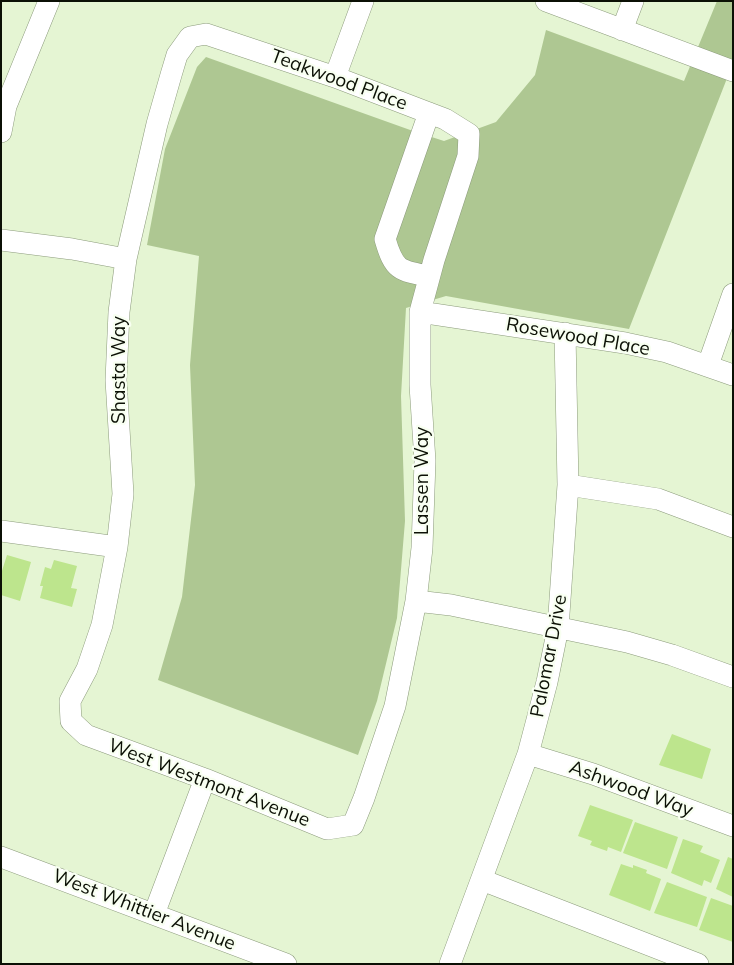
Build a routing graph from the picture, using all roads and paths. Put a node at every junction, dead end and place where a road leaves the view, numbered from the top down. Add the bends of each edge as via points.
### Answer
1 (49, 1) edge
2 (363, 1) edge
3 (546, 1) edge
4 (633, 1) edge
5 (622, 30) junction
6 (206, 34) joint
7 (733, 71) edge
8 (335, 77) junction
9 (4, 105) edge
10 (429, 113) junction
11 (1, 132) edge
12 (469, 134) joint
13 (1, 240) edge
14 (126, 259) junction
15 (429, 276) junction
16 (733, 294) edge
17 (420, 312) junction
18 (565, 333) junction
19 (708, 365) junction
20 (733, 375) edge
21 (568, 485) junction
22 (733, 527) edge
23 (1, 531) edge
24 (118, 547) junction
25 (416, 601) junction
26 (558, 628) junction
27 (733, 677) edge
28 (71, 721) joint
29 (528, 754) junction
30 (205, 779) junction
31 (353, 825) joint
32 (733, 826) edge
33 (1, 857) edge
34 (482, 880) junction
35 (154, 914) junction
36 (286, 964) edge
37 (450, 964) edge
38 (698, 964) edge

1 - 9 street
2 - 8 street
3 - 5 street
4 - 5 street
5 - 7 street
6 - 8 street, Teakwood Place
6 - 14 street, Shasta Way via 190,37 177,55 157,124
8 - 10 street, Teakwood Place
9 - 11 street
10 - 12 street, Teakwood Place
10 - 15 street via 385,239 396,265 406,272
12 - 15 street, Lassen Way via 468,156
13 - 14 street
14 - 24 street, Shasta Way via 119,312 116,380 123,494
15 - 17 street, Lassen Way
16 - 19 street
17 - 18 street, Rosewood Place
17 - 25 street, Lassen Way via 425,461 422,548
18 - 19 street, Rosewood Place via 667,352
18 - 21 street, Palomar Drive
19 - 20 street, Rosewood Place
21 - 22 street via 658,499
21 - 26 street, Palomar Drive
23 - 24 street
24 - 28 street, Shasta Way via 102,626 70,701
25 - 26 street via 451,604
25 - 31 street, Lassen Way via 394,706
26 - 27 street via 627,642
26 - 29 street, Palomar Drive via 548,682
28 - 30 street, West Westmont Avenue via 86,735
29 - 32 street, Ashwood Way via 593,774
29 - 34 street, Palomar Drive
30 - 31 street, West Westmont Avenue via 327,829
30 - 35 street
33 - 35 street, West Whittier Avenue
34 - 37 street, Palomar Drive
34 - 38 street
35 - 36 street, West Whittier Avenue

